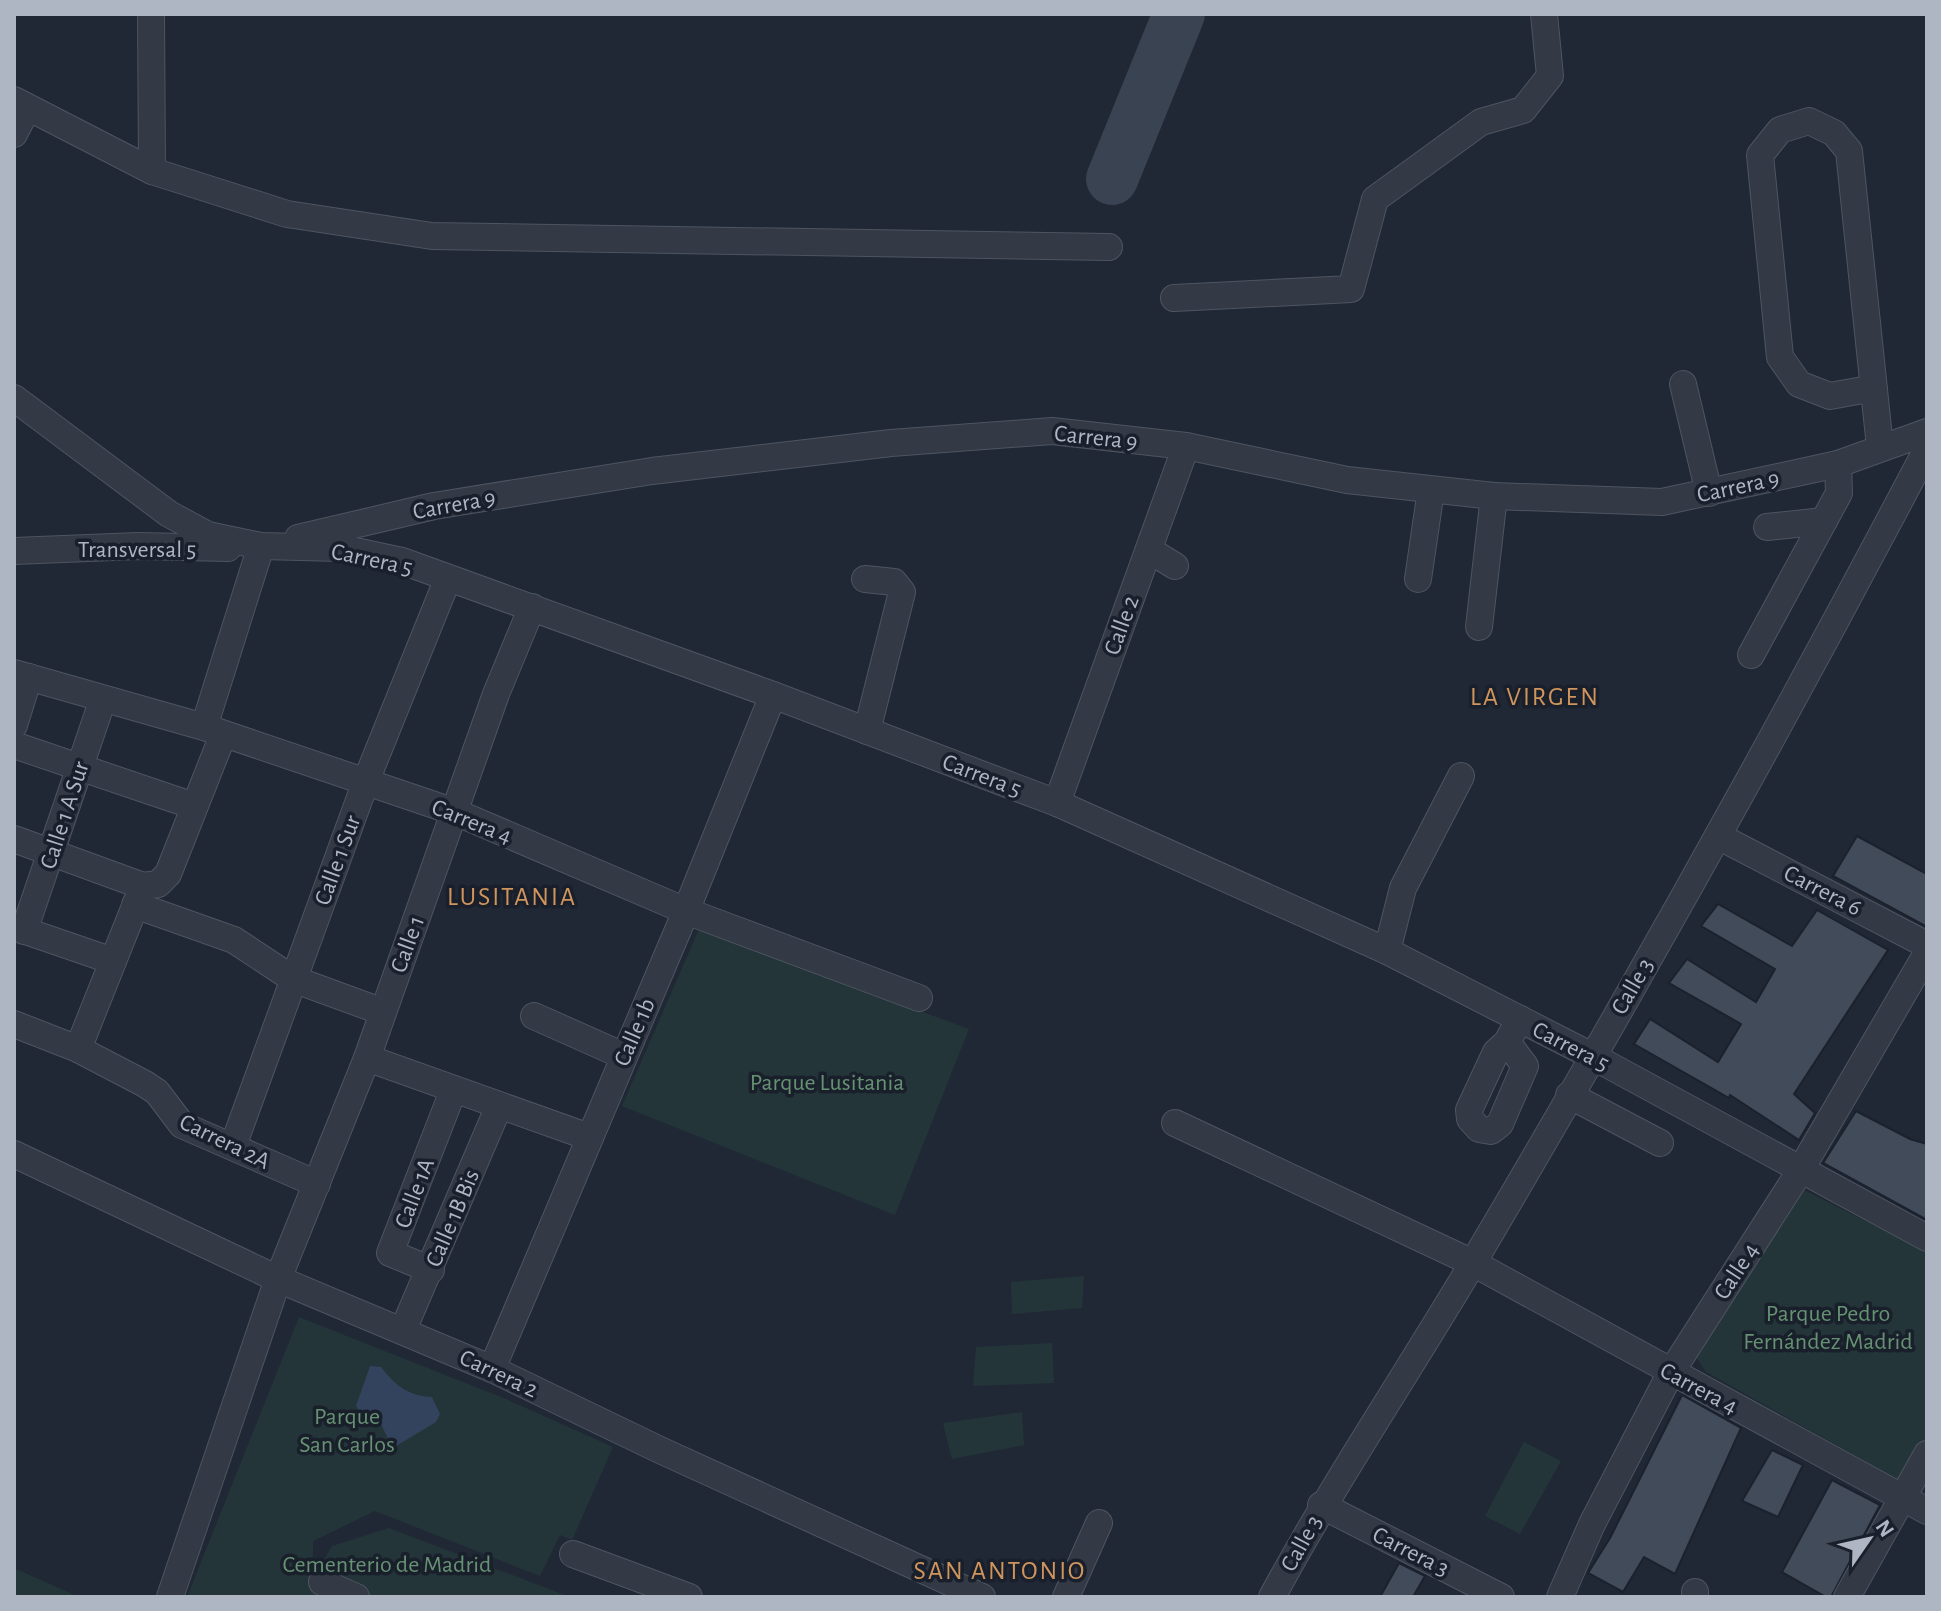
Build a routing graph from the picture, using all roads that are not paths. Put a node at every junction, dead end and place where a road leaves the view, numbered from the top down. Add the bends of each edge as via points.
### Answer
1 (151, 14) edge
2 (1544, 14) edge
3 (20, 104) edge
4 (14, 134) edge
5 (152, 171) junction
6 (1109, 247) dead end
7 (1174, 298) dead end
8 (1683, 384) dead end
9 (1874, 388) junction
10 (14, 398) edge
11 (1927, 432) edge
12 (1186, 446) junction
13 (1880, 447) junction
14 (1927, 449) edge
15 (1838, 464) junction
16 (1431, 490) junction
17 (1709, 493) junction
18 (1494, 496) junction
19 (1824, 521) junction
20 (1767, 527) dead end
21 (261, 546) junction
22 (1149, 550) junction
23 (14, 551) edge
24 (1175, 566) dead end
25 (448, 578) junction
26 (865, 579) dead end
27 (1418, 579) dead end
28 (532, 607) junction
29 (1479, 627) dead end
30 (1751, 655) dead end
31 (21, 675) edge
32 (773, 695) junction
33 (103, 699) junction
34 (14, 725) edge
35 (214, 731) junction
36 (867, 731) junction
37 (14, 745) edge
38 (79, 768) junction
39 (1461, 776) dead end
40 (366, 781) junction
41 (1057, 803) junction
42 (194, 806) junction
43 (455, 812) junction
44 (1718, 836) junction
45 (14, 839) edge
46 (51, 854) junction
47 (139, 896) junction
48 (686, 911) junction
49 (19, 929) edge
50 (1927, 945) edge
51 (1387, 951) junction
52 (1927, 953) edge
53 (113, 961) junction
54 (293, 979) junction
55 (919, 998) dead end
56 (383, 1012) junction
57 (534, 1016) dead end
58 (14, 1024) edge
59 (78, 1049) junction
60 (624, 1056) junction
61 (1592, 1056) junction
62 (367, 1058) junction
63 (453, 1091) junction
64 (1569, 1095) junction
65 (499, 1106) junction
66 (1175, 1123) dead end
67 (589, 1137) junction
68 (1660, 1143) dead end
69 (233, 1146) junction
70 (14, 1154) edge
71 (1800, 1171) junction
72 (317, 1184) junction
73 (1927, 1238) edge
74 (1473, 1263) junction
75 (431, 1270) junction
76 (278, 1279) junction
77 (403, 1330) junction
78 (492, 1369) junction
79 (1670, 1374) junction
80 (1927, 1454) edge
81 (1903, 1497) junction
82 (1321, 1505) junction
83 (1927, 1511) edge
84 (1099, 1523) dead end
85 (573, 1554) dead end
86 (322, 1582) dead end
87 (955, 1591) edge
88 (170, 1597) edge
89 (356, 1597) edge
90 (689, 1597) edge
91 (982, 1597) edge
92 (1066, 1597) edge
93 (1272, 1597) edge
94 (1501, 1597) edge
95 (1560, 1597) edge
96 (1847, 1597) edge

1 - 5 street
2 - 7 street via 1550,76 1523,110 1481,122 1375,199 1351,289
3 - 4 street
3 - 5 street
5 - 6 street via 287,214 432,236
8 - 17 street
9 - 9 street via 1830,396 1799,384 1780,357 1760,155 1780,130 1809,121 1834,133 1849,151
9 - 13 street
10 - 21 street, Carrera 5 via 169,514 208,535
11 - 13 street, Carrera 9
12 - 16 street, Carrera 9 via 1347,480
12 - 21 street, Carrera 9 via 1052,431 891,443 652,471 434,506
12 - 22 street, Calle 2
13 - 15 street, Carrera 9
14 - 44 street, Calle 3
15 - 17 street, Carrera 9
15 - 19 street via 1839,493
16 - 18 street, Carrera 9
16 - 27 street
17 - 18 street, Carrera 9 via 1662,502
18 - 29 street
19 - 20 street
19 - 30 street
21 - 23 street, Transversal 5
21 - 25 street, Carrera 5 via 341,548
21 - 35 street
22 - 24 street
22 - 41 street, Calle 2
25 - 28 street, Carrera 5
25 - 40 street, Calle 1 Sur
26 - 36 street via 894,582 902,592
28 - 32 street, Carrera 5
28 - 43 street, Calle 1
31 - 33 street, Carrera 4
31 - 34 street
32 - 36 street, Carrera 5
32 - 48 street, Calle 1b
33 - 35 street, Carrera 4
33 - 38 street, Calle 1 A Sur
35 - 40 street, Carrera 4
35 - 42 street
36 - 41 street, Carrera 5
37 - 38 street
38 - 42 street
38 - 46 street, Calle 1 A Sur
39 - 51 street via 1403,888
40 - 43 street, Carrera 4
40 - 54 street, Calle 1 Sur
41 - 51 street, Carrera 5
42 - 47 street via 168,874
43 - 48 street, Carrera 4
43 - 56 street, Calle 1
44 - 50 street, Carrera 6
44 - 61 street, Calle 3
45 - 46 street
46 - 47 street
46 - 49 street, Calle 1 A Sur
47 - 53 street
47 - 54 street via 234,940
48 - 55 street, Carrera 4
48 - 60 street, Calle 1b
49 - 53 street
51 - 61 street, Carrera 5 via 1514,1031
52 - 71 street, Calle 4
53 - 59 street
54 - 56 street
54 - 69 street, Calle 1 Sur
56 - 62 street, Calle 1
57 - 60 street
58 - 59 street, Carrera 2A
59 - 69 street, Carrera 2A via 157,1092 182,1125
60 - 67 street, Calle 1b
61 - 64 street, Calle 3
61 - 71 street, Carrera 5
62 - 63 street
62 - 72 street, Calle 1
63 - 65 street
63 - 75 street, Calle 1A via 390,1253
64 - 68 street
64 - 74 street, Calle 3
65 - 67 street
65 - 75 street, Calle 1B Bis
66 - 74 street, Carrera 4
67 - 78 street, Calle 1b
69 - 72 street, Carrera 2A
70 - 76 street, Carrera 2
71 - 73 street, Carrera 5
71 - 79 street, Calle 4
72 - 76 street, Calle 1
74 - 79 street, Carrera 4
74 - 82 street, Calle 3
75 - 77 street, Calle 1B Bis
76 - 77 street, Carrera 2
76 - 88 street, Calle 1
77 - 78 street, Carrera 2
78 - 87 street, Carrera 2
79 - 81 street, Carrera 4
79 - 95 street, Calle 4
80 - 81 street
81 - 83 street, Carrera 4
81 - 96 street
82 - 93 street, Calle 3
82 - 94 street, Carrera 3
84 - 92 street
85 - 90 street
86 - 89 street
87 - 91 street, Carrera 2

